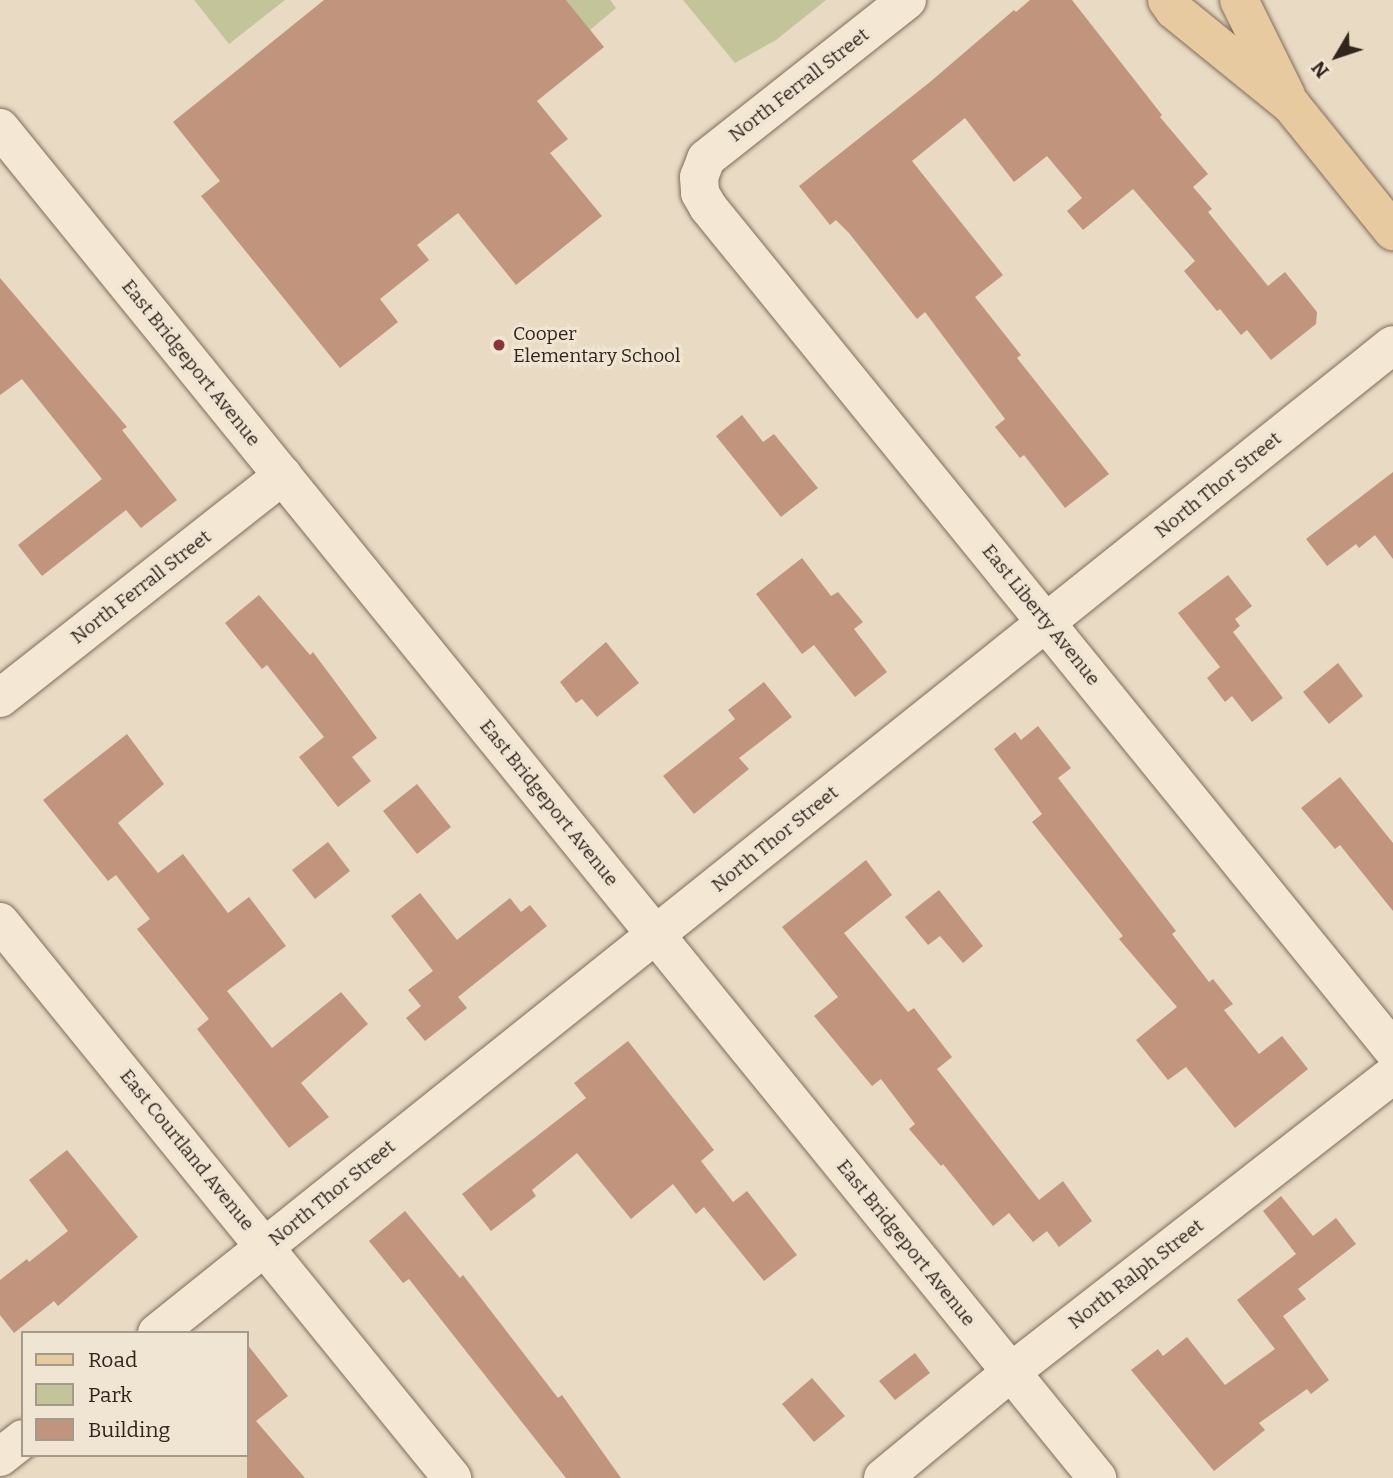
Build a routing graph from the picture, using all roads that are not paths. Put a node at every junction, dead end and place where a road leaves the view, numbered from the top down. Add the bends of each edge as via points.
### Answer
1 (907, 0) edge
2 (1167, 0) edge
3 (1239, 0) edge
4 (1292, 106) junction
5 (0, 128) edge
6 (698, 177) joint
7 (1393, 232) edge
8 (1393, 345) edge
9 (282, 475) junction
10 (1047, 621) junction
11 (0, 698) edge
12 (0, 922) edge
13 (656, 934) junction
14 (1393, 1050) edge
15 (1393, 1075) edge
16 (266, 1246) junction
17 (160, 1331) edge
18 (1011, 1372) junction
19 (21, 1441) edge
20 (0, 1457) edge
21 (452, 1478) edge
22 (883, 1478) edge
23 (1097, 1478) edge

1 - 6 street, North Ferrall Street via 706,159
2 - 4 main road
3 - 4 main road
4 - 7 main road
5 - 9 street, East Bridgeport Avenue
6 - 10 street, East Liberty Avenue via 708,207
8 - 10 street, North Thor Street
9 - 11 street, North Ferrall Street
9 - 13 street, East Bridgeport Avenue
10 - 13 street, North Thor Street
10 - 14 street, East Liberty Avenue
12 - 16 street, East Courtland Avenue
13 - 16 street, North Thor Street
13 - 18 street, East Bridgeport Avenue
15 - 18 street, North Ralph Street
16 - 17 street, North Thor Street
16 - 21 street, East Courtland Avenue
18 - 22 street, North Ralph Street
18 - 23 street, East Bridgeport Avenue
19 - 20 street

